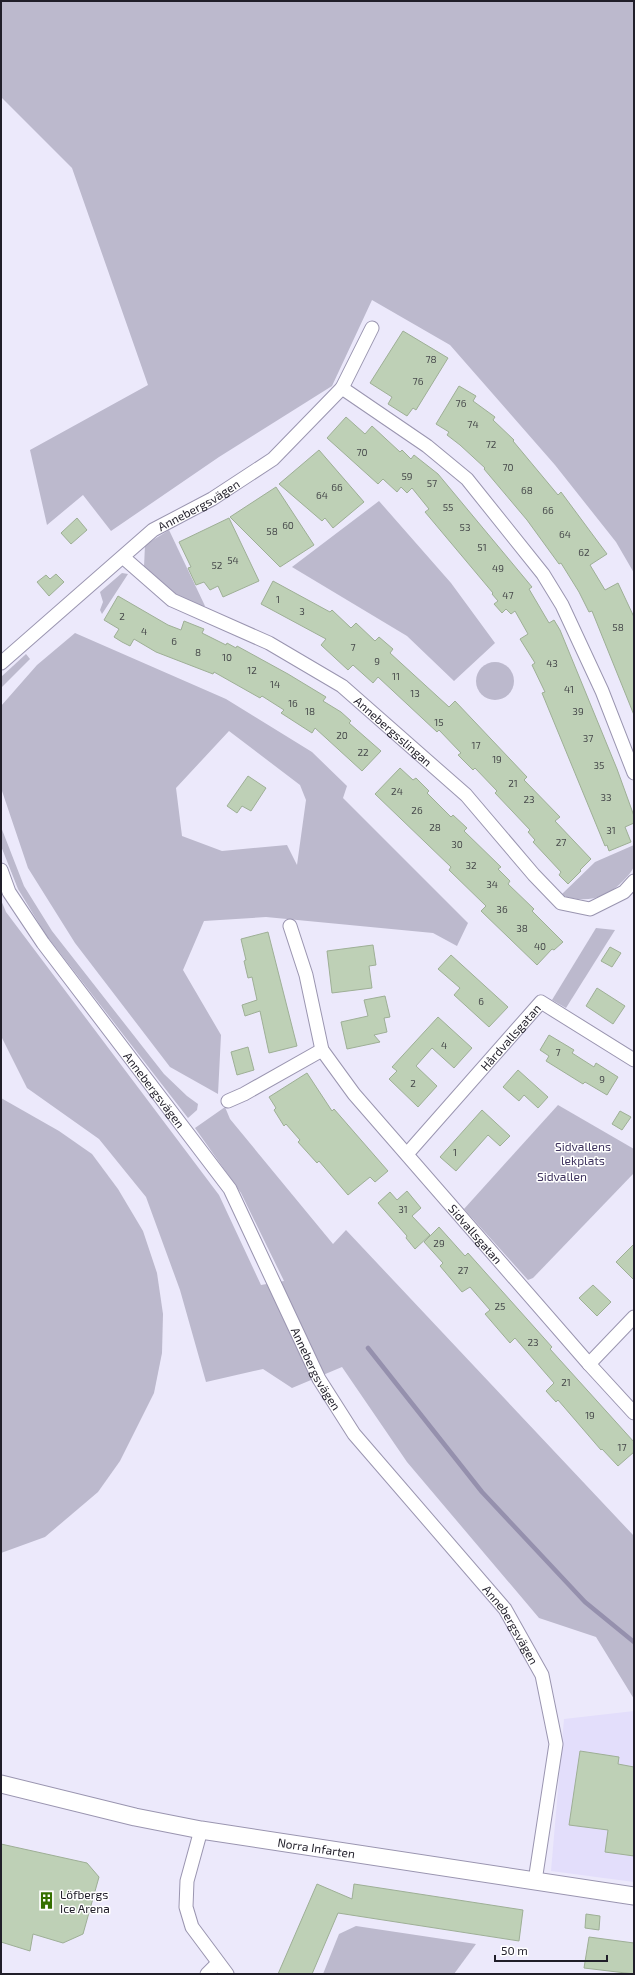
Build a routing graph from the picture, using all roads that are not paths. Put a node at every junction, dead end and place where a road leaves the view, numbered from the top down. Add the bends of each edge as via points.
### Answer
1 (372, 328) dead end
2 (342, 388) junction
3 (124, 558) junction
4 (1, 664) edge
5 (634, 773) edge
6 (1, 870) edge
7 (634, 882) edge
8 (290, 926) dead end
9 (322, 1050) junction
10 (634, 1060) edge
11 (228, 1101) dead end
12 (407, 1154) junction
13 (634, 1317) edge
14 (589, 1364) junction
15 (634, 1413) edge
16 (1, 1784) edge
17 (201, 1830) junction
18 (535, 1881) junction
19 (634, 1896) edge
20 (218, 1963) junction
21 (207, 1974) edge
22 (227, 1974) edge

1 - 2 street, Annebergsvägen
2 - 3 street, Annebergsvägen via 273,459 212,499 153,530
2 - 5 street via 427,446 467,479 543,574 562,606 602,691
3 - 4 street, Annebergsvägen
3 - 7 street, Annebergsslingan via 172,600 269,643 342,686 466,795 561,903 590,909 624,892
6 - 18 street, Annebergsvägen via 9,892 43,943 230,1189 319,1379 354,1434 506,1609 542,1675 556,1744
8 - 9 street, Sidvallsgatan via 306,975
9 - 11 street
9 - 12 street, Sidvallsgatan via 354,1094
10 - 12 street, Hårdvallsgatan via 541,1002
12 - 14 street, Sidvallsgatan
13 - 14 street
14 - 15 street, Sidvallsgatan
16 - 17 street, Norra Infarten via 135,1817
17 - 18 street, Norra Infarten
17 - 20 street via 187,1881 186,1907 192,1927
18 - 19 street, Norra Infarten
20 - 21 street
20 - 22 street

